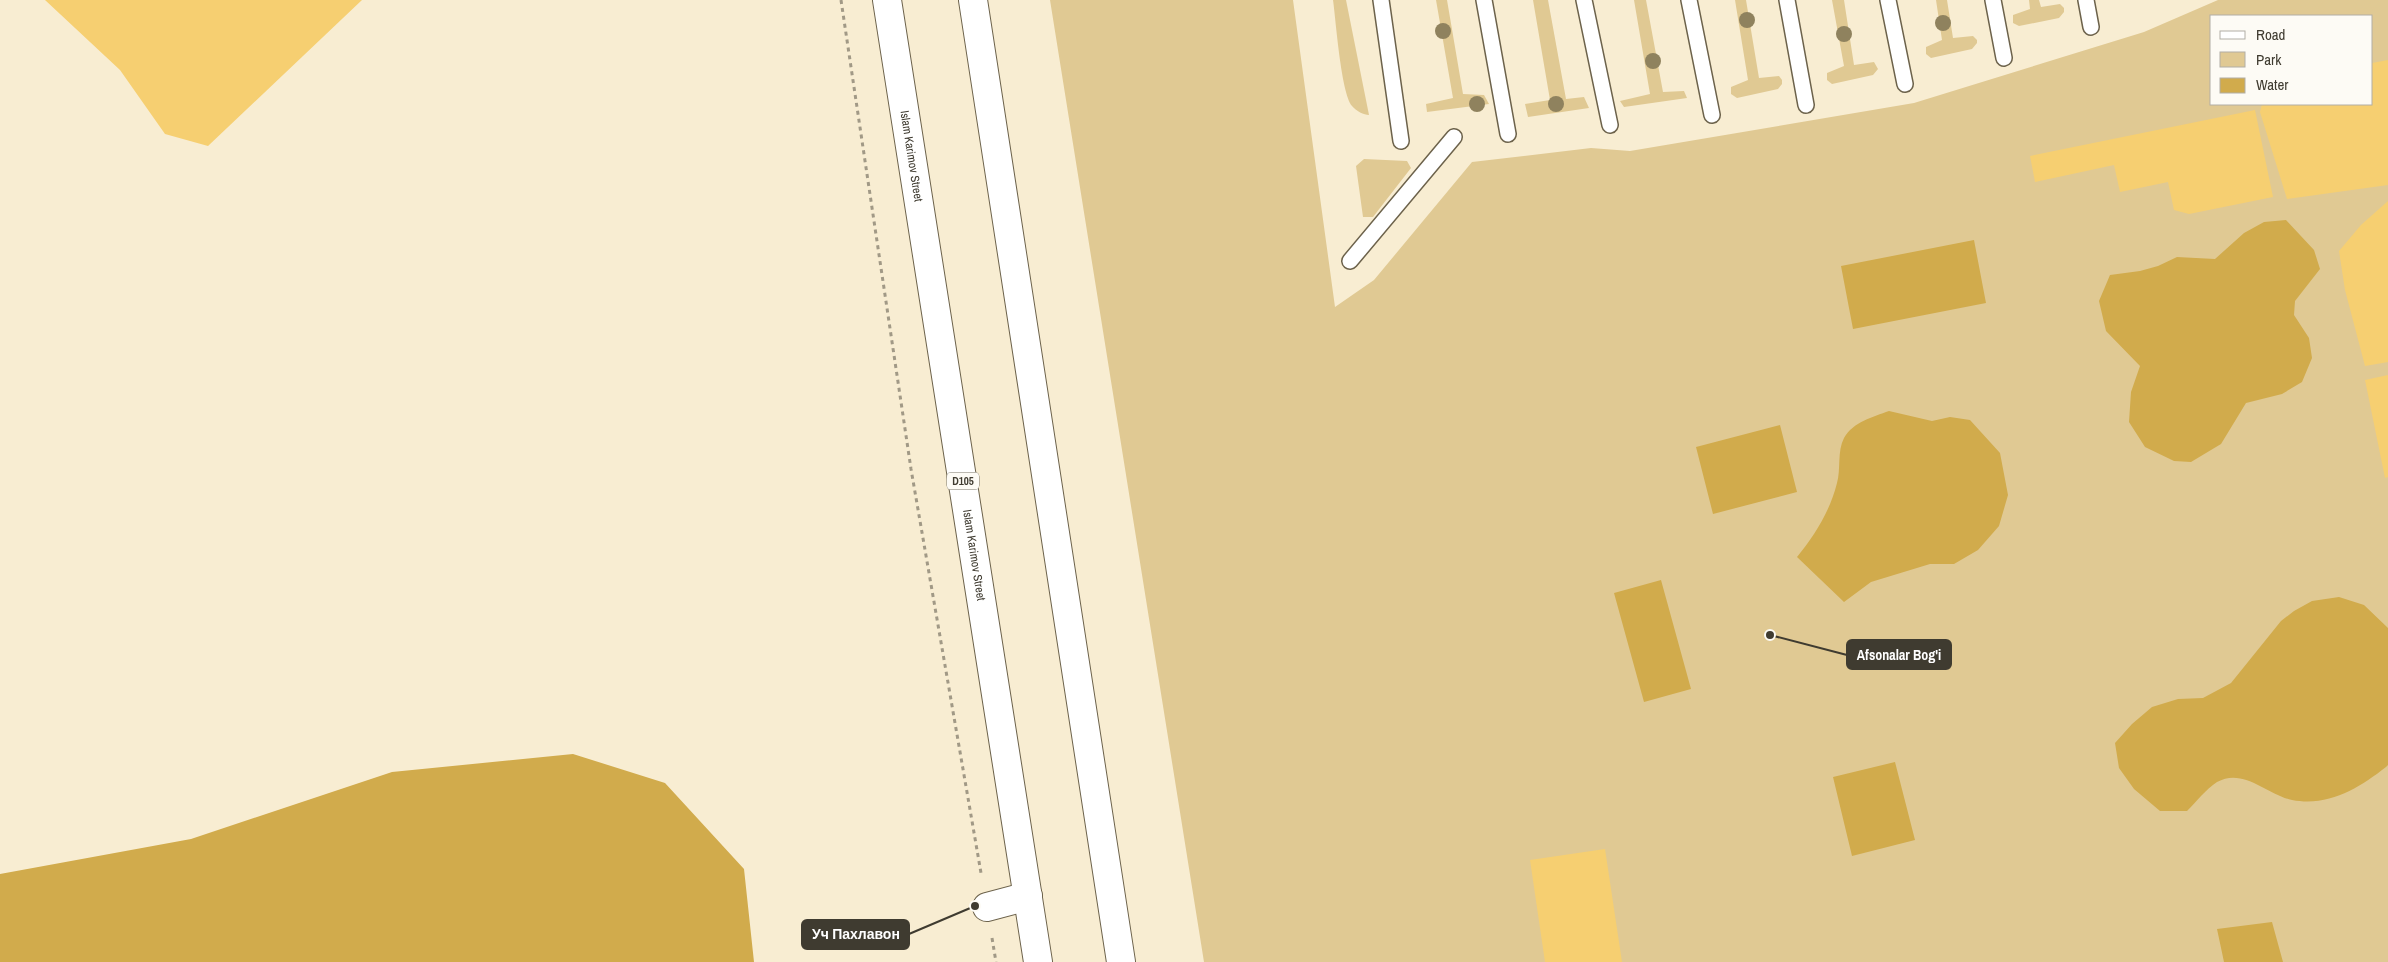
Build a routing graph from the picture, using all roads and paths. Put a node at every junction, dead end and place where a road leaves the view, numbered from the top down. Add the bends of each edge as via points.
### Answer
1 (840, 0) edge
2 (887, 0) edge
3 (973, 0) edge
4 (1381, 0) edge
5 (1484, 0) edge
6 (1584, 0) edge
7 (1689, 0) edge
8 (1787, 0) edge
9 (1888, 0) edge
10 (1993, 0) edge
11 (2086, 0) edge
12 (2091, 27) dead end
13 (2004, 58) dead end
14 (1905, 84) dead end
15 (1806, 105) dead end
16 (1712, 115) dead end
17 (1610, 125) dead end
18 (1508, 134) dead end
19 (1454, 137) dead end
20 (1401, 141) dead end
21 (1350, 261) dead end
22 (1028, 896) junction
23 (987, 907) junction
24 (996, 962) edge
25 (1038, 962) edge
26 (1121, 962) edge

1 - 23 path via 911,469
2 - 22 main road, Islam Karimov Street / D105
3 - 26 main road
4 - 20 lane
5 - 18 lane
6 - 17 lane
7 - 16 lane
8 - 15 lane
9 - 14 lane
10 - 13 lane
11 - 12 lane
19 - 21 lane
22 - 23 main road
22 - 25 main road, Islam Karimov Street / D105
23 - 24 path

